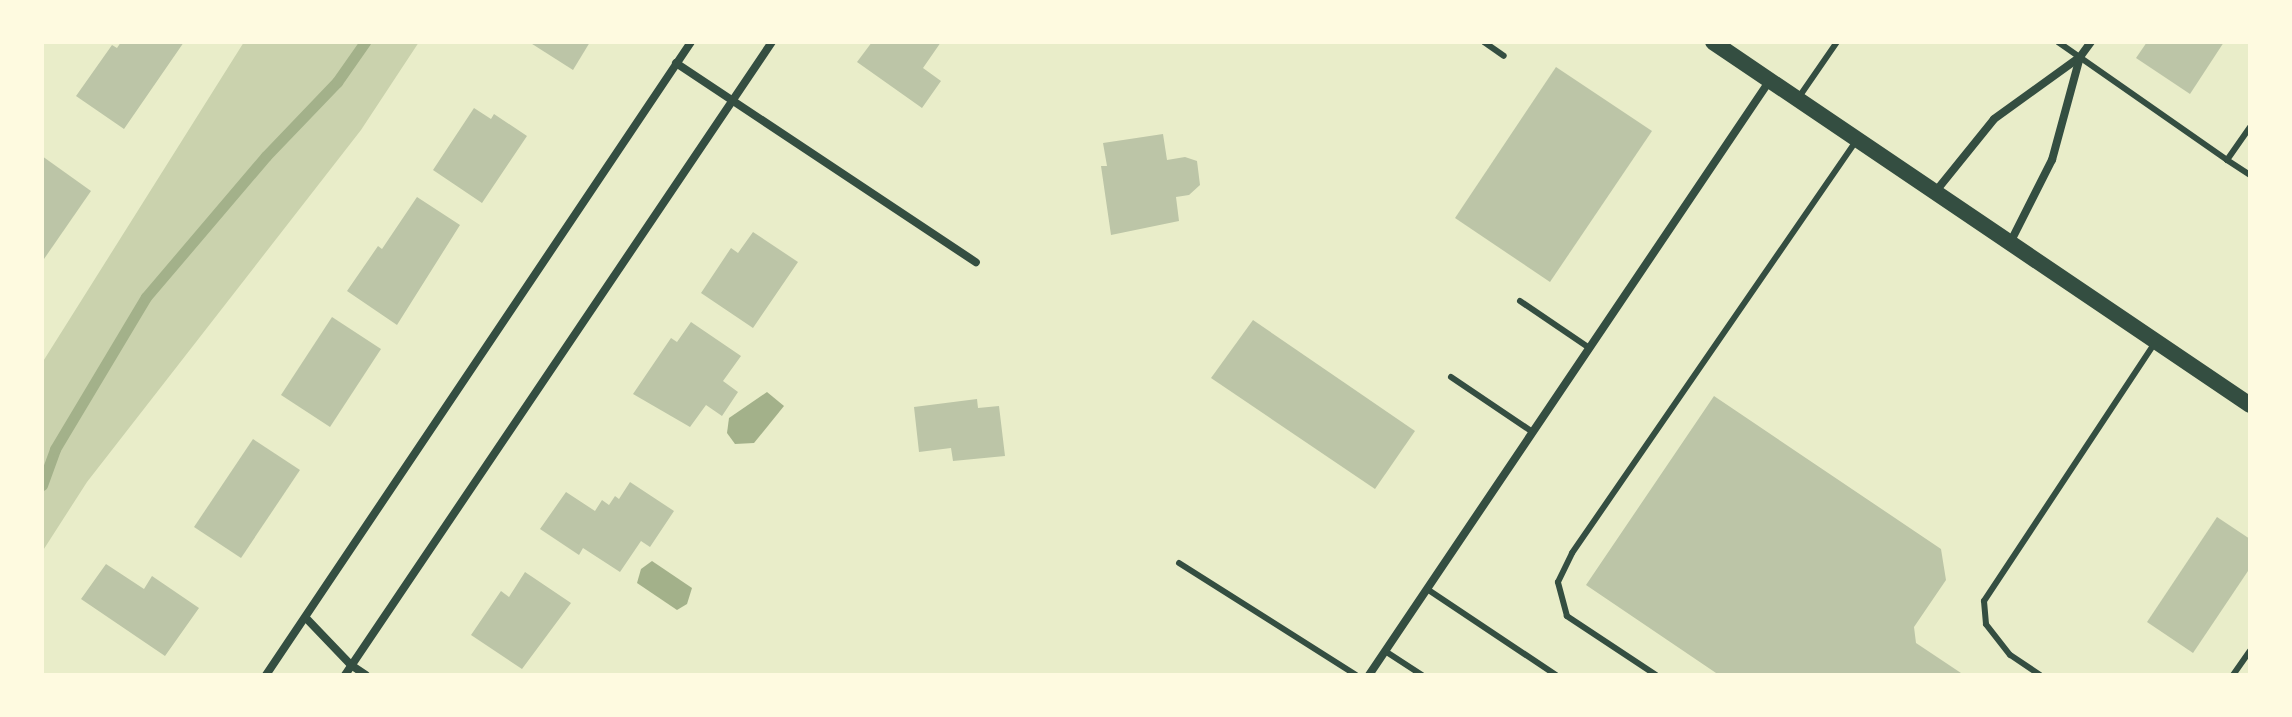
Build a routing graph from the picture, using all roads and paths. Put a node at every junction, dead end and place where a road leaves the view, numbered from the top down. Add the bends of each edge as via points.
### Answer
1 (691, 42) edge
2 (772, 42) edge
3 (1484, 42) edge
4 (1713, 42) edge
5 (1837, 42) edge
6 (2058, 42) edge
7 (2091, 42) edge
8 (1504, 56) dead end
9 (2080, 57) junction
10 (676, 63) junction
11 (1770, 80) junction
12 (1797, 100) junction
13 (731, 101) junction
14 (2250, 127) edge
15 (1856, 141) junction
16 (2227, 160) junction
17 (2250, 175) edge
18 (1936, 191) junction
19 (2011, 241) junction
20 (976, 262) dead end
21 (1520, 301) dead end
22 (2156, 341) junction
23 (1588, 347) junction
24 (1451, 377) dead end
25 (2250, 405) edge
26 (1531, 431) junction
27 (1179, 563) dead end
28 (1427, 589) junction
29 (306, 618) junction
30 (1385, 651) junction
31 (2250, 651) edge
32 (351, 665) junction
33 (266, 675) edge
34 (345, 675) edge
35 (366, 675) edge
36 (1356, 675) edge
37 (1369, 675) edge
38 (1422, 675) edge
39 (1556, 675) edge
40 (1656, 675) edge
41 (2040, 675) edge
42 (2233, 675) edge

1 - 10 street
2 - 13 street
3 - 8 lane
4 - 11 main road
5 - 12 lane
6 - 9 lane
7 - 9 street
9 - 16 lane
9 - 18 street via 1994,119
9 - 19 street via 2052,160
10 - 13 street
10 - 29 street
11 - 12 main road
11 - 23 street
12 - 15 main road
13 - 20 street
13 - 32 street
14 - 16 lane
15 - 18 main road
15 - 40 lane via 1572,553 1558,582 1567,616
16 - 17 lane
18 - 19 main road
19 - 22 main road
21 - 23 lane
22 - 25 main road
22 - 41 lane via 1984,601 1986,624 2010,655
23 - 26 street
24 - 26 lane
26 - 28 street
27 - 36 lane
28 - 30 street
28 - 39 lane
29 - 32 street
29 - 33 street
30 - 37 street
30 - 38 lane
31 - 42 lane
32 - 34 street
32 - 35 street

